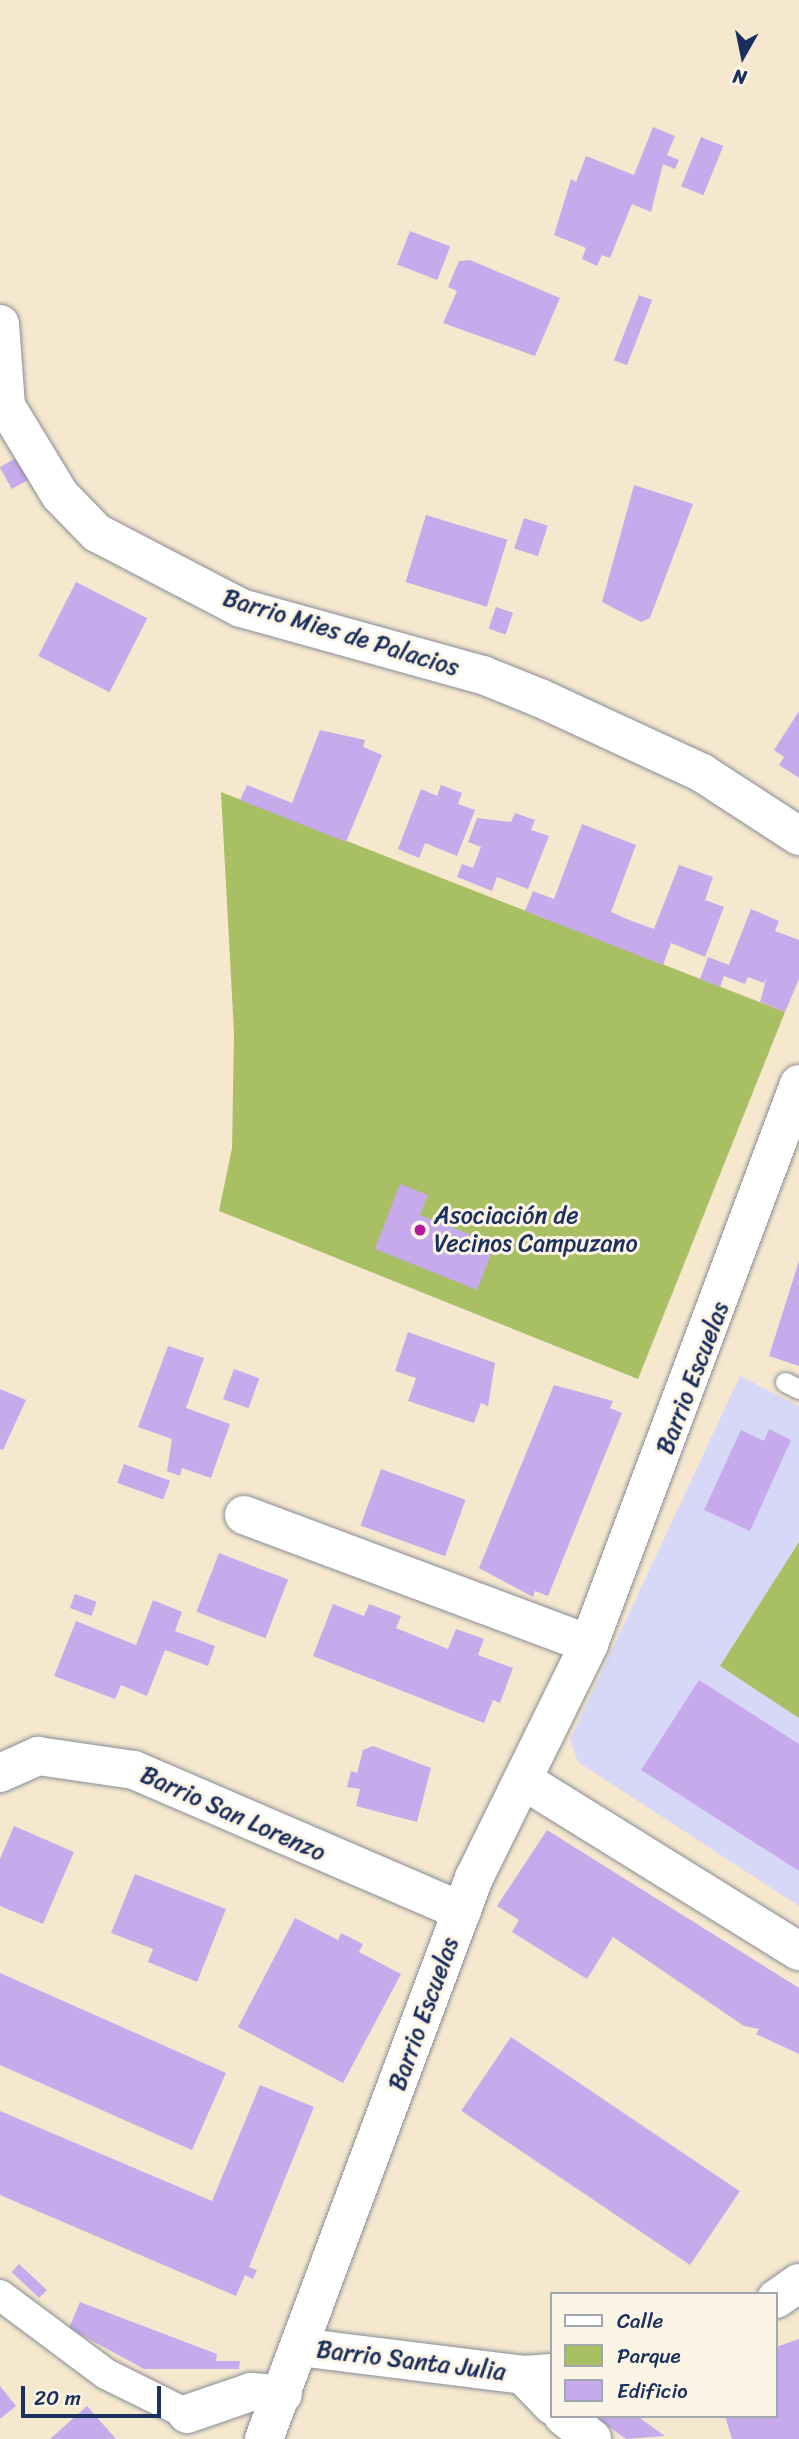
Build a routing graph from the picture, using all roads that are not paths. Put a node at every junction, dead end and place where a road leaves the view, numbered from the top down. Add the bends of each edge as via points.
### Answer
1 (0, 324) edge
2 (799, 836) edge
3 (796, 1101) edge
4 (244, 1515) dead end
5 (589, 1644) junction
6 (0, 1773) edge
7 (526, 1782) junction
8 (461, 1911) junction
9 (799, 1951) edge
10 (799, 2283) edge
11 (0, 2295) edge
12 (778, 2299) edge
13 (299, 2347) junction
14 (538, 2374) edge
15 (283, 2394) junction
16 (550, 2401) edge
17 (187, 2414) joint
18 (566, 2418) edge
19 (264, 2439) edge
20 (592, 2439) edge

1 - 2 street, Barrio Mies de Palacios via 6,406 60,495 97,533 241,608 483,675 540,698 702,773
3 - 5 street, Barrio Escuelas
4 - 5 street
5 - 7 street, Barrio Escuelas
6 - 8 street, Barrio San Lorenzo via 38,1756 134,1770
7 - 8 street, Barrio Escuelas
7 - 9 street
8 - 13 street, Barrio Escuelas
10 - 12 street
11 - 17 street via 106,2374
13 - 14 street, Barrio Santa Julia
13 - 15 street, Barrio Escuelas
14 - 16 street, Barrio Santa Julia
15 - 17 street via 251,2392
15 - 19 street, Barrio Escuelas
18 - 20 street

